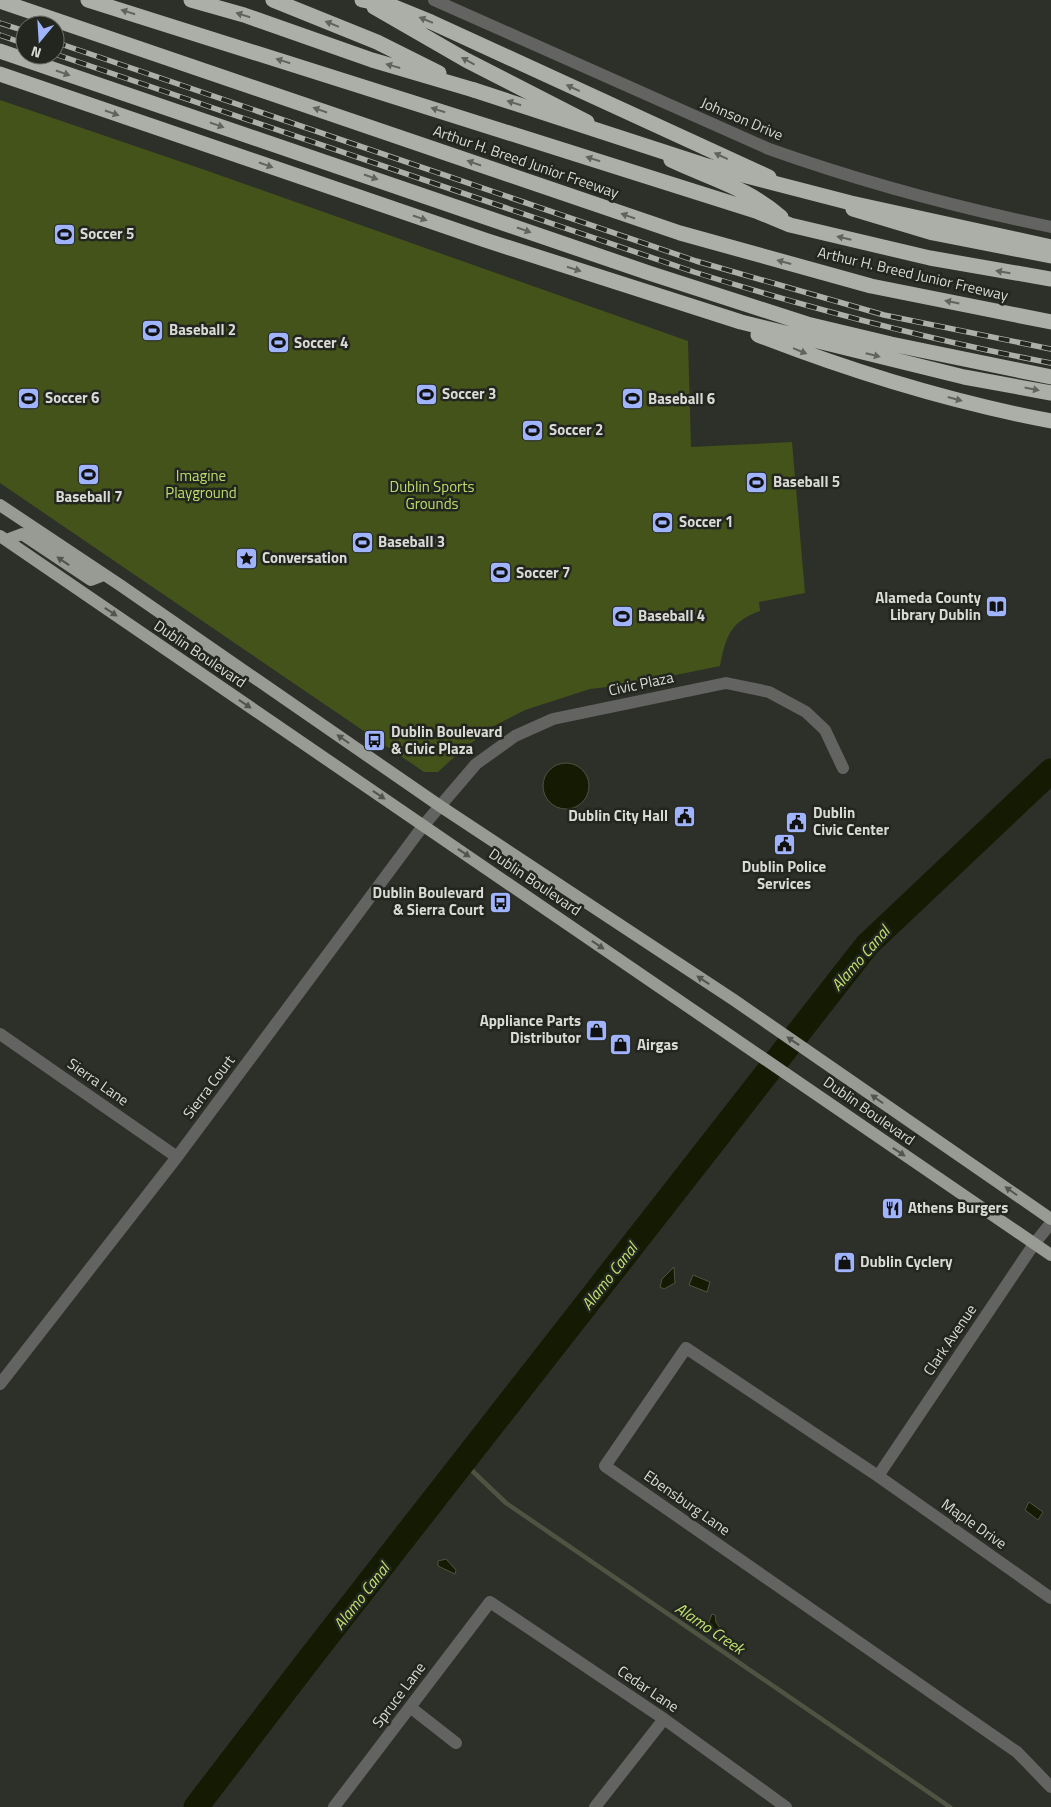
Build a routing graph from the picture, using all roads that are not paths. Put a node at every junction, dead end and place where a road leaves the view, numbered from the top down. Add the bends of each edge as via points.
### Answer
1 (88, 0) edge
2 (190, 0) edge
3 (273, 0) edge
4 (362, 0) edge
5 (434, 0) edge
6 (0, 1) edge
7 (0, 51) edge
8 (0, 74) edge
9 (474, 90) junction
10 (760, 207) junction
11 (1051, 227) edge
12 (1051, 247) edge
13 (1051, 256) edge
14 (1051, 279) edge
15 (741, 322) junction
16 (1051, 322) edge
17 (1051, 377) edge
18 (1051, 393) edge
19 (1051, 421) edge
20 (0, 504) edge
21 (3, 538) edge
22 (104, 575) junction
23 (843, 768) dead end
24 (440, 806) junction
25 (423, 826) junction
26 (0, 1034) edge
27 (178, 1157) junction
28 (1051, 1219) edge
29 (1051, 1223) edge
30 (1034, 1244) junction
31 (1051, 1256) edge
32 (0, 1384) edge
33 (878, 1476) junction
34 (1051, 1598) edge
35 (490, 1602) joint
36 (410, 1707) junction
37 (664, 1719) junction
38 (456, 1743) dead end
39 (1051, 1787) edge
40 (334, 1807) edge
41 (595, 1807) edge
42 (786, 1807) edge

10 -> 1 highway
9 -> 2 highway
9 -> 3 highway via 377,42
10 -> 4 highway via 536,98
13 -> 4 highway via 932,233 818,197 756,172 431,22 392,6
5 - 11 street, Johnson Drive via 769,148 831,171 967,210
16 -> 6 highway, Arthur H. Breed Junior Freeway via 871,286 680,233
7 -> 17 highway via 807,324
8 -> 15 highway via 484,240
12 -> 9 highway, bridge via 851,203 704,165
14 -> 10 highway via 930,258 790,225
15 -> 18 highway via 964,377
15 -> 19 highway via 756,334 874,377
20 - 22 main road, Dublin Boulevard
22 -> 21 main road via 91,580 22,534
21 -> 25 main road, Dublin Boulevard
24 -> 22 main road, Dublin Boulevard
23 - 24 street, Civic Plaza via 825,730 806,712 769,692 726,683 553,719 515,736 476,764
24 - 25 street, Sierra Court
28 -> 24 main road, Dublin Boulevard via 757,1017
25 - 27 street, Sierra Court
25 -> 30 main road, Dublin Boulevard
26 - 27 street, Sierra Lane
27 - 32 street, Sierra Court
29 - 30 street, Clark Avenue
30 - 31 main road, Dublin Boulevard
30 - 33 street, Clark Avenue
33 - 34 street, Maple Drive
33 - 39 street, Ebensburg Lane via 686,1348 605,1466 1017,1752
35 - 36 street, Spruce Lane
35 - 37 street, Cedar Lane
36 - 38 street
36 - 40 street, Spruce Lane
37 - 41 street
37 - 42 street, Cedar Lane

